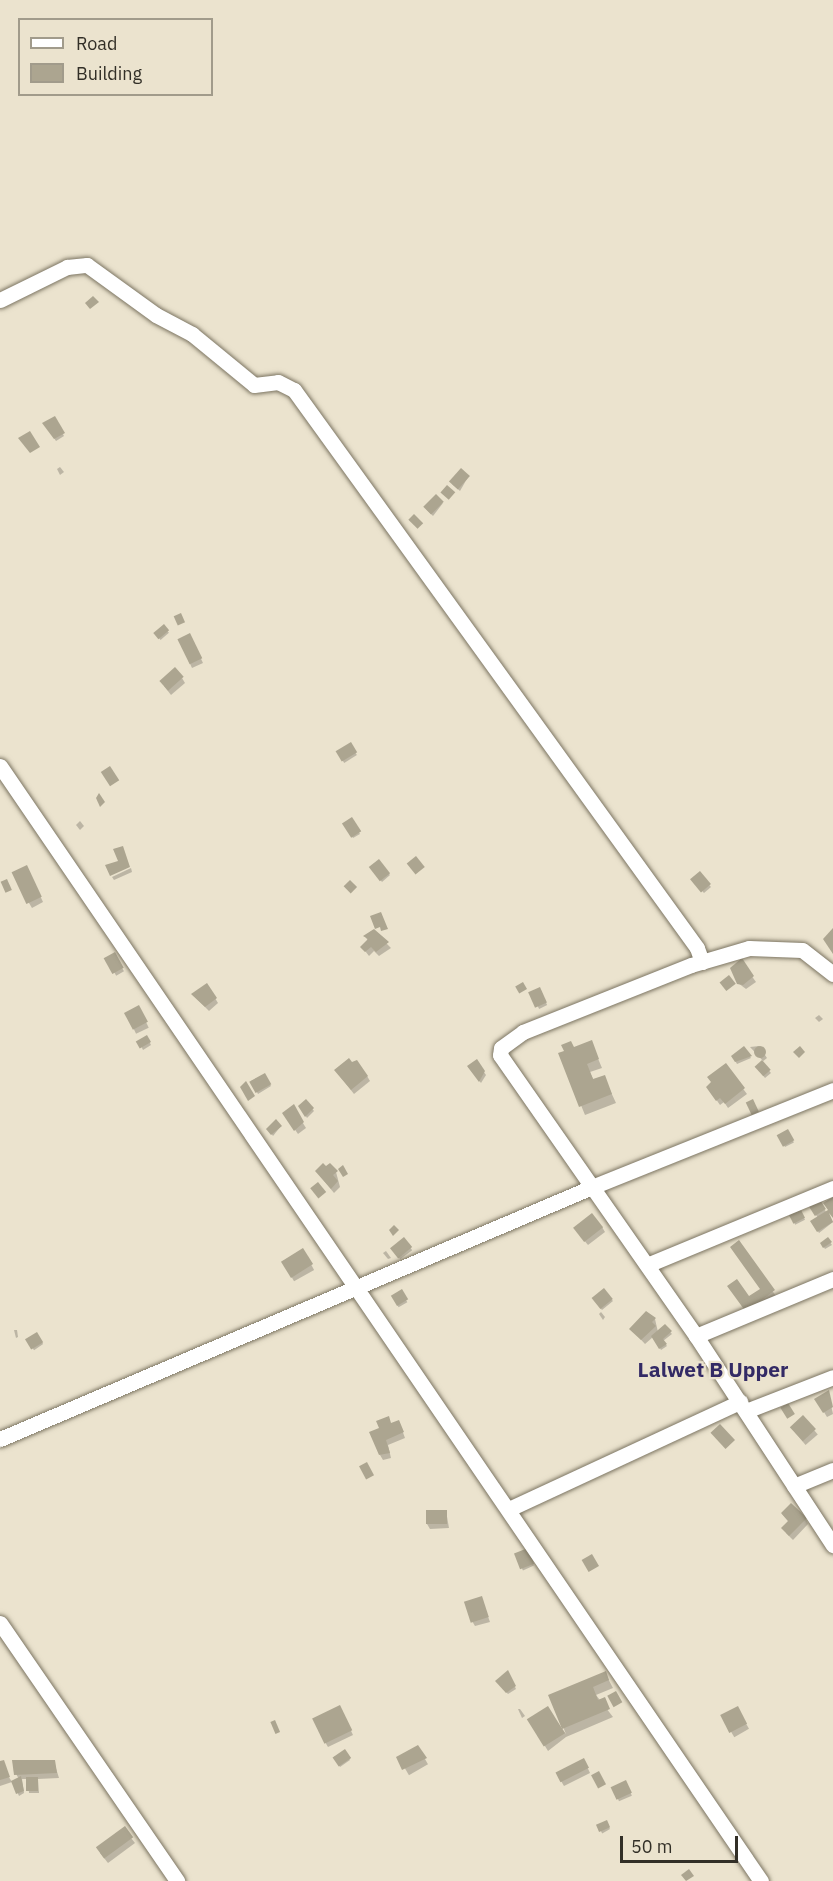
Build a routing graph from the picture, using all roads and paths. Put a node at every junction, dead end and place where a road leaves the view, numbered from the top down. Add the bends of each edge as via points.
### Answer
1 (0, 300) edge
2 (0, 766) edge
3 (702, 962) junction
4 (833, 974) edge
5 (833, 1090) edge
6 (592, 1187) junction
7 (833, 1188) edge
8 (647, 1265) junction
9 (833, 1279) edge
10 (355, 1287) junction
11 (696, 1336) junction
12 (833, 1377) edge
13 (743, 1407) junction
14 (0, 1439) edge
15 (833, 1470) edge
16 (795, 1486) junction
17 (509, 1509) junction
18 (833, 1545) edge
19 (0, 1623) edge
20 (177, 1881) edge
21 (761, 1881) edge

1 - 3 street via 67,267 87,265 156,315 192,334 254,385 278,382 294,390 697,948
2 - 10 street
3 - 4 street via 750,948 802,950
3 - 6 street via 523,1032 501,1048 505,1063
5 - 6 street
6 - 8 street
6 - 10 street
7 - 8 street
8 - 11 street
9 - 11 street
10 - 14 street
10 - 17 street
11 - 13 street
12 - 13 street
13 - 16 street
13 - 17 street
15 - 16 street
16 - 18 street
17 - 21 street
19 - 20 street

